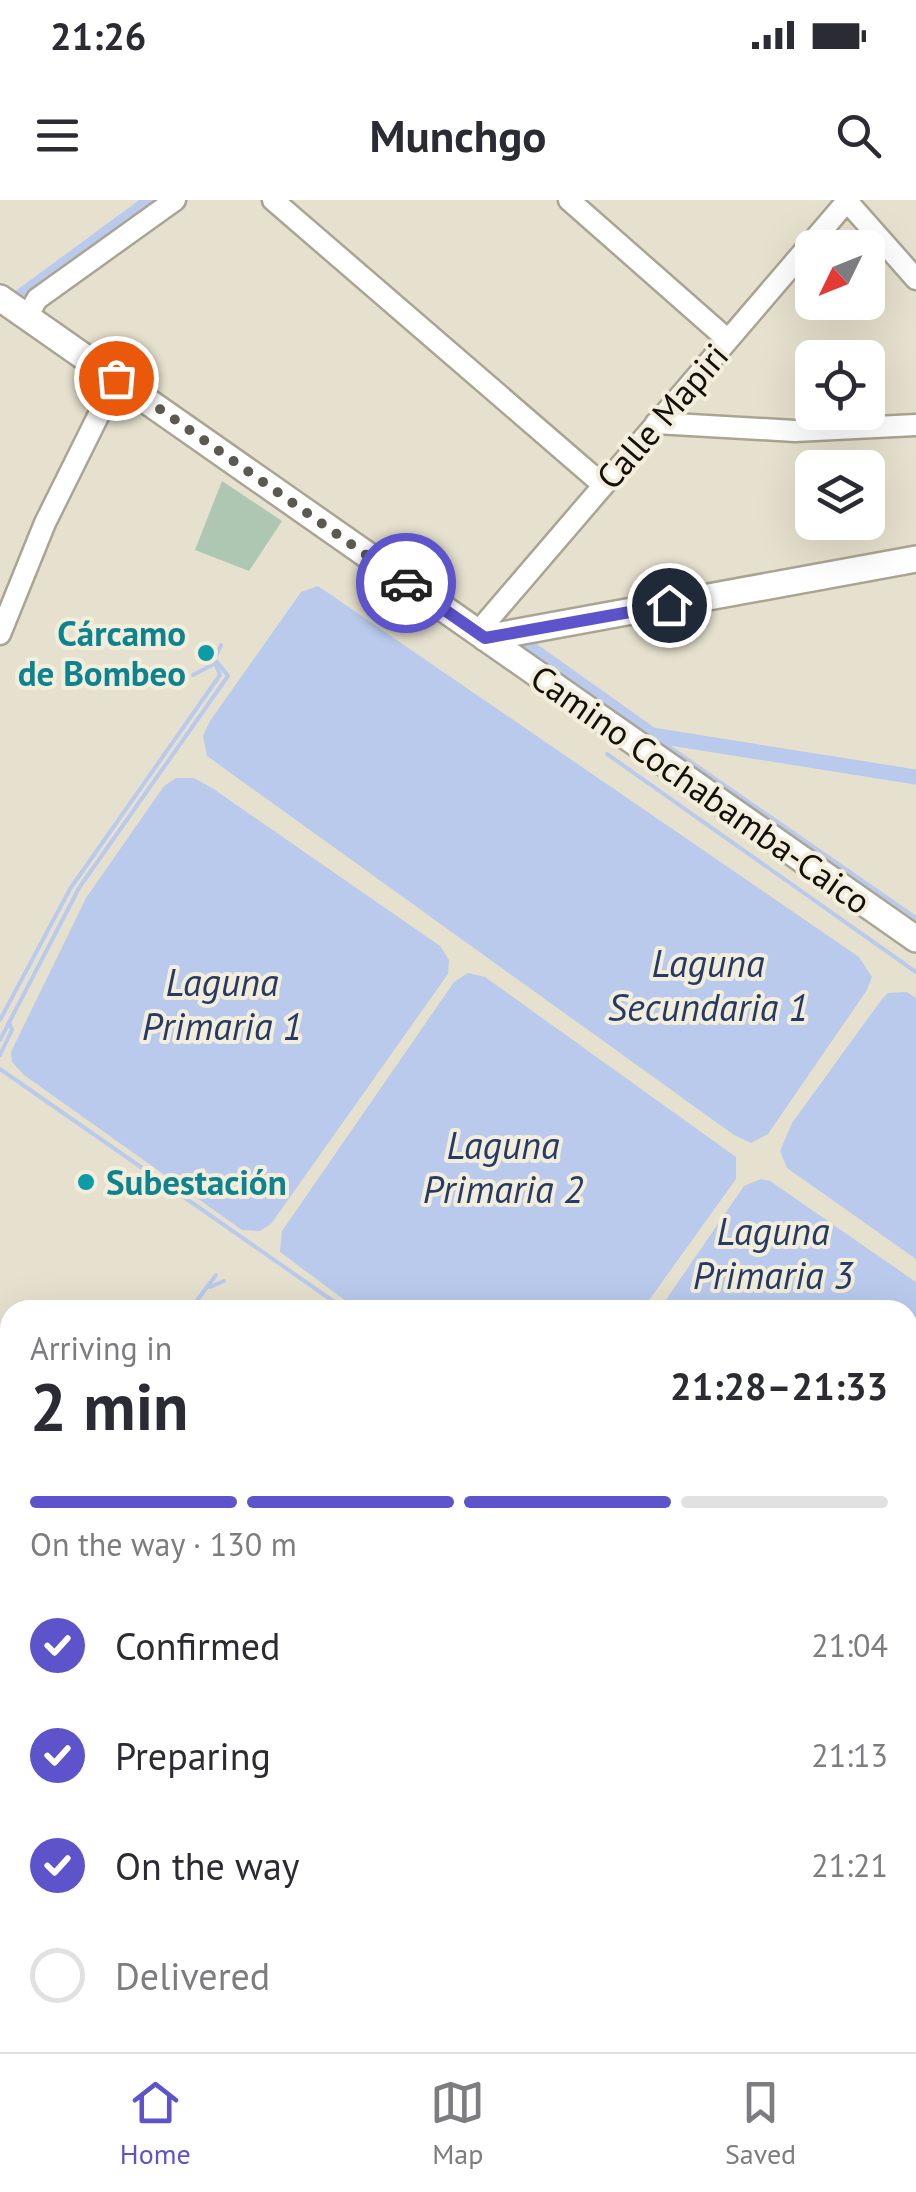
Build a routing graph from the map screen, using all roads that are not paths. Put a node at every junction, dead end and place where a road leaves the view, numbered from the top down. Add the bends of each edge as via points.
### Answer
1 (175, 200) edge
2 (273, 200) edge
3 (569, 200) edge
4 (847, 200) edge
5 (916, 279) edge
6 (0, 298) edge
7 (27, 317) junction
8 (728, 340) junction
9 (116, 378) junction
10 (656, 423) junction
11 (916, 426) edge
12 (602, 484) junction
13 (916, 559) edge
14 (0, 634) edge
15 (481, 636) junction
16 (916, 939) edge

1 - 7 street via 38,299
2 - 12 street
3 - 8 street
4 - 5 street
4 - 8 street, Calle Mapiri
6 - 7 main road, Camino Cochabamba-Caico
7 - 9 main road, Camino Cochabamba-Caico
8 - 10 street, Calle Mapiri
9 - 14 street
9 - 15 main road, Camino Cochabamba-Caico
10 - 11 street via 795,431
10 - 12 street, Calle Mapiri
12 - 15 street, Calle Mapiri
13 - 15 main road
15 - 16 main road, Camino Cochabamba-Caico

